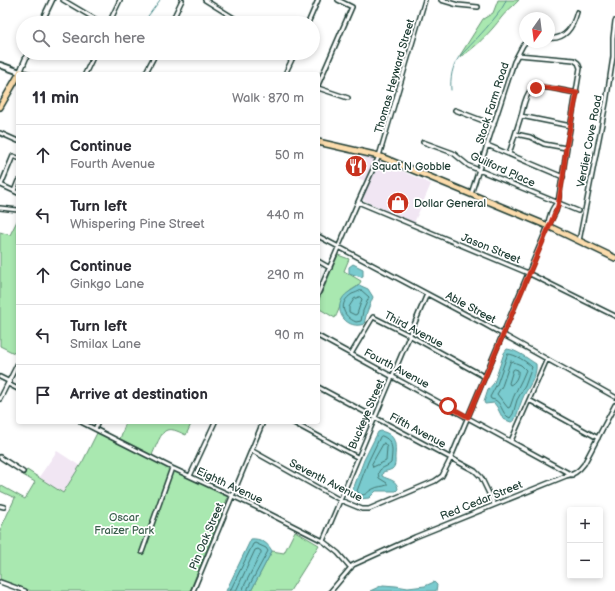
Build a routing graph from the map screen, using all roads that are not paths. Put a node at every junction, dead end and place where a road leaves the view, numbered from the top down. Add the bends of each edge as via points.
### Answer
1 (52, 0) edge
2 (63, 0) edge
3 (120, 0) edge
4 (182, 0) edge
5 (205, 0) edge
6 (318, 0) edge
7 (338, 0) edge
8 (425, 0) edge
9 (441, 0) edge
10 (478, 8) dead end
11 (576, 12) dead end
12 (45, 16) edge
13 (90, 16) edge
14 (112, 16) edge
15 (174, 16) edge
16 (231, 16) edge
17 (311, 16) edge
18 (615, 20) edge
19 (555, 39) edge
20 (522, 48) edge
21 (518, 55) junction
22 (25, 60) edge
23 (92, 60) edge
24 (152, 60) edge
25 (291, 60) edge
26 (0, 65) edge
27 (20, 72) edge
28 (86, 72) edge
29 (146, 72) edge
30 (286, 72) edge
31 (16, 73) edge
32 (16, 79) edge
33 (320, 80) edge
34 (320, 89) edge
35 (577, 93) junction
36 (348, 98) dead end
37 (0, 107) edge
38 (455, 110) dead end
39 (521, 116) junction
40 (494, 124) junction
41 (571, 126) junction
42 (0, 133) edge
43 (516, 134) junction
44 (16, 140) edge
45 (320, 142) edge
46 (423, 142) dead end
47 (487, 145) junction
48 (566, 148) junction
49 (509, 154) junction
50 (379, 156) junction
51 (16, 157) edge
52 (479, 170) junction
53 (563, 177) junction
54 (16, 186) edge
55 (14, 191) joint
56 (471, 194) junction
57 (358, 202) junction
58 (558, 202) junction
59 (0, 208) edge
60 (16, 210) edge
61 (578, 211) dead end
62 (548, 226) junction
63 (320, 237) edge
64 (578, 240) junction
65 (338, 247) junction
66 (615, 258) edge
67 (320, 262) edge
68 (330, 268) junction
69 (528, 273) junction
70 (320, 290) edge
71 (427, 294) junction
72 (615, 316) edge
73 (503, 334) junction
74 (409, 335) junction
75 (320, 337) edge
76 (351, 354) junction
77 (548, 359) junction
78 (16, 367) edge
79 (392, 376) junction
80 (0, 377) edge
81 (485, 377) junction
82 (9, 383) junction
83 (16, 388) edge
84 (320, 388) edge
85 (615, 397) edge
86 (0, 399) edge
87 (529, 400) junction
88 (615, 405) edge
89 (374, 417) junction
90 (468, 417) junction
91 (86, 424) edge
92 (97, 424) edge
93 (214, 424) edge
94 (261, 424) edge
95 (296, 424) edge
96 (95, 429) junction
97 (598, 438) junction
98 (511, 441) junction
99 (250, 450) junction
100 (0, 457) edge
101 (358, 457) junction
102 (450, 458) junction
103 (172, 468) junction
104 (23, 472) dead end
105 (572, 475) junction
106 (190, 476) junction
107 (232, 496) junction
108 (340, 500) junction
109 (494, 504) junction
110 (0, 506) edge
111 (4, 507) dead end
112 (323, 541) junction
113 (142, 552) dead end
114 (351, 568) junction
115 (0, 582) edge
116 (25, 591) edge
117 (193, 591) edge
118 (330, 591) edge

1 - 12 street
2 - 13 street
3 - 14 street
4 - 15 street
5 - 16 street
6 - 17 street
7 - 33 street via 352,7
8 - 50 street, Thomas Heyward Street
9 - 10 street
11 - 19 street via 574,21 564,36
18 - 64 street, Verdier Cove Road via 609,83
20 - 21 street, Stock Farm Road
21 - 35 street, Seventh Avenue via 574,60 580,68
21 - 40 street, Stock Farm Road
22 - 27 street
23 - 28 street
24 - 29 street
25 - 30 street
26 - 31 main road
32 - 37 main road
34 - 36 street
35 - 39 street via 543,87 533,88
35 - 41 street, Seventh Avenue
38 - 40 street
39 - 41 street
39 - 43 street
40 - 47 street, Stock Farm Road
41 - 48 street, Seventh Avenue
42 - 44 street
43 - 48 street via 544,144
43 - 49 street
45 - 50 main road
46 - 52 street, Guilford Place via 453,153
47 - 49 street
47 - 52 street, Stock Farm Road
48 - 53 street, Seventh Avenue
49 - 53 street
50 - 56 main road
50 - 57 street
51 - 55 street via 13,156 1,185
52 - 56 street, Stock Farm Road
52 - 58 street, Guilford Place
53 - 58 street, Seventh Avenue
54 - 55 street
56 - 62 main road
57 - 65 street
57 - 69 street, Jason Street
58 - 61 street, Guilford Place
58 - 62 street, Seventh Avenue
59 - 60 street
62 - 64 main road
62 - 69 street, Seventh Avenue
63 - 65 street, Able Street
64 - 66 main road
65 - 68 street
65 - 71 street, Able Street
67 - 68 street
68 - 70 street
69 - 72 street, Jason Street
69 - 73 street, Seventh Avenue
71 - 73 street, Able Street
71 - 74 street, Buckeye Street
73 - 77 street, Able Street
73 - 81 street, Seventh Avenue
74 - 76 street, Third Avenue via 373,317
74 - 79 street, Buckeye Street
74 - 81 street, Third Avenue
75 - 76 street, Fourth Avenue
76 - 79 street, Fourth Avenue
77 - 85 street, Able Street
77 - 87 street
78 - 82 street
79 - 89 street, Buckeye Street
79 - 90 street, Fourth Avenue
80 - 82 street
81 - 90 street, Seventh Avenue
82 - 83 street
82 - 86 street
84 - 89 street, Fifth Avenue
87 - 97 street
87 - 98 street
88 - 97 street, Red Cedar Street
89 - 101 street, Buckeye Street
89 - 102 street, Fifth Avenue
90 - 98 street, Fourth Avenue
90 - 102 street, Seventh Avenue
91 - 96 street, Eighth Avenue
92 - 96 street
93 - 106 street
94 - 99 street, Pin Oak Street
95 - 101 street
96 - 103 street, Eighth Avenue
97 - 105 street, Red Cedar Street via 584,464
98 - 105 street, Fourth Avenue
99 - 107 street, Pin Oak Street
99 - 108 street, Seventh Avenue
100 - 104 street
101 - 108 street, Buckeye Street
102 - 108 street, Seventh Avenue via 442,476 435,481 369,508
102 - 109 street, Fifth Avenue via 481,477
103 - 106 street, Eighth Avenue
103 - 113 street
105 - 109 street, Red Cedar Street
106 - 107 street, Eighth Avenue
107 - 112 street, Eighth Avenue
107 - 117 street, Pin Oak Street
108 - 112 street, Buckeye Street
109 - 114 street, Red Cedar Street via 384,550
110 - 111 street
112 - 114 street, Eighth Avenue
114 - 118 street, Red Cedar Street
115 - 116 street

